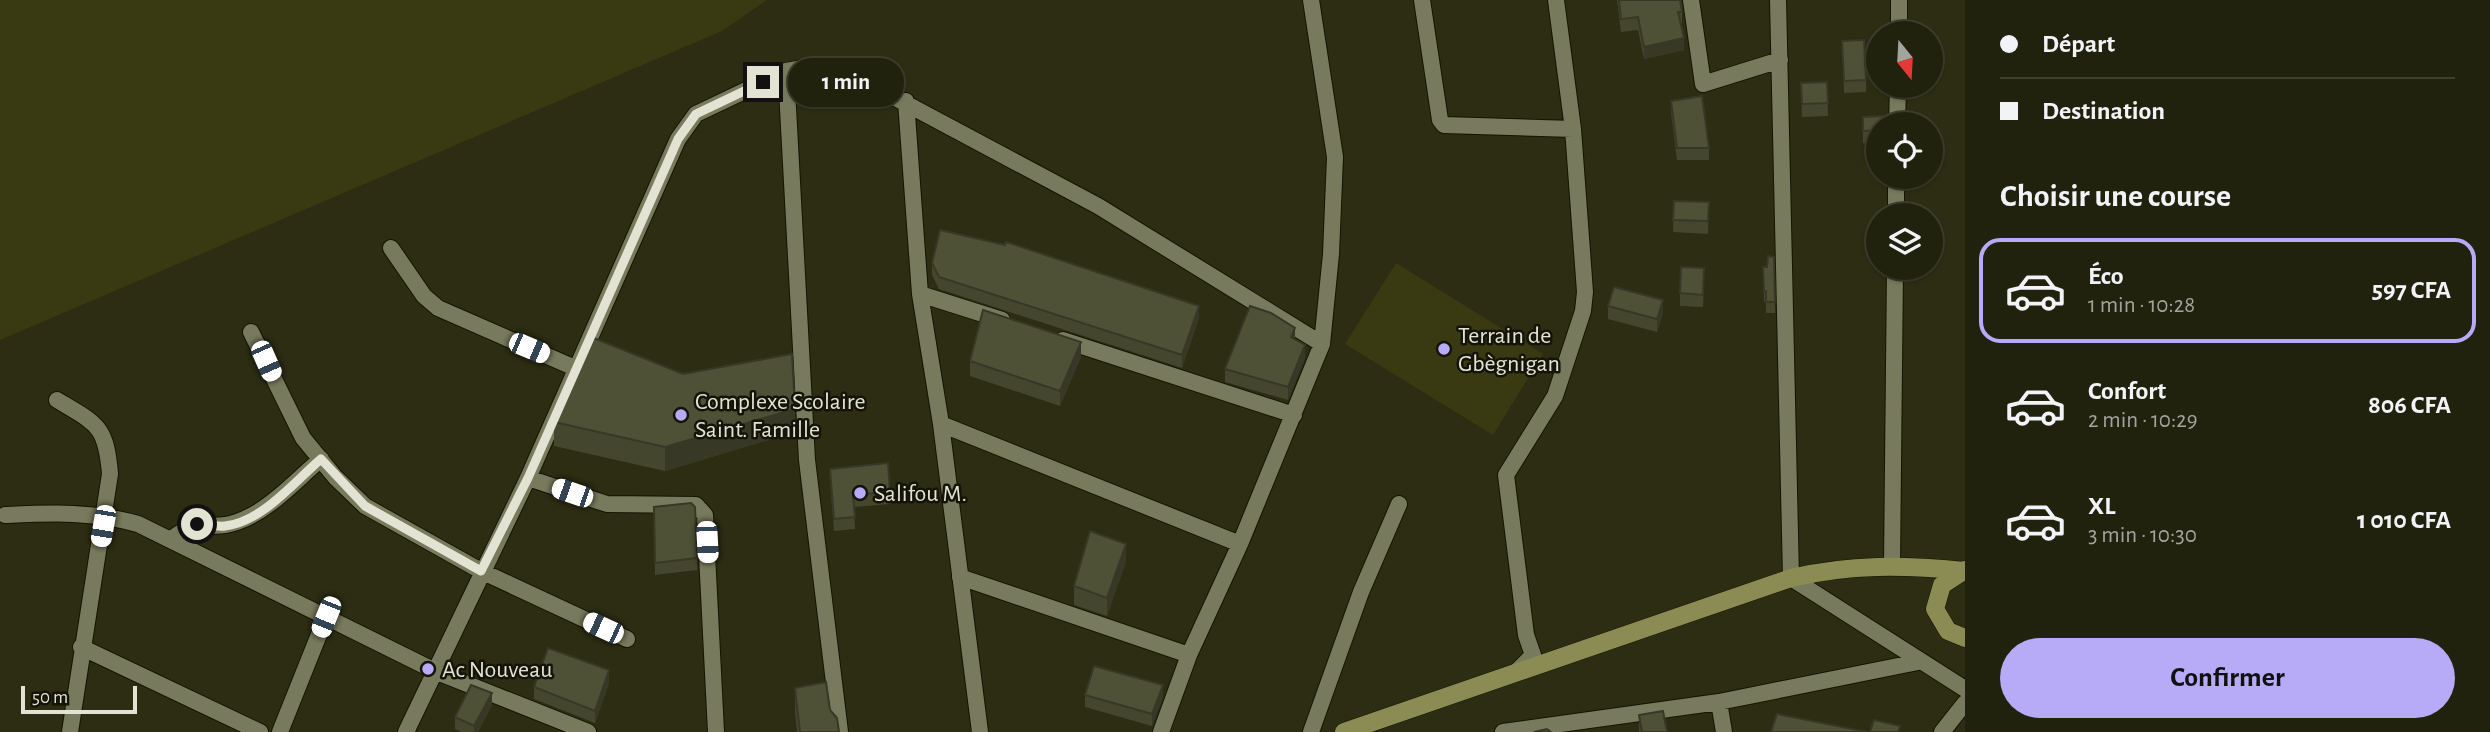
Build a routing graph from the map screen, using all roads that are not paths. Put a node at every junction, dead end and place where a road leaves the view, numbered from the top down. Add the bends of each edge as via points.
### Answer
1 (1311, 0) edge
2 (1422, 0) edge
3 (1556, 0) edge
4 (1691, 0) edge
5 (1778, 0) edge
6 (1899, 0) edge
7 (1899, 21) edge
8 (1780, 60) junction
9 (786, 71) junction
10 (906, 101) junction
11 (1573, 129) junction
12 (391, 248) dead end
13 (1895, 280) edge
14 (920, 293) junction
15 (1023, 327) edge
16 (251, 332) dead end
17 (1049, 335) edge
18 (1322, 344) junction
19 (575, 368) junction
20 (57, 400) dead end
21 (1294, 415) junction
22 (941, 424) junction
23 (321, 459) junction
24 (528, 478) junction
25 (1399, 504) dead end
26 (105, 514) junction
27 (5, 515) dead end
28 (170, 540) junction
29 (1240, 544) junction
30 (1892, 565) junction
31 (1965, 570) edge
32 (481, 571) junction
33 (960, 577) junction
34 (1791, 578) junction
35 (326, 617) junction
36 (1948, 631) junction
37 (1965, 638) edge
38 (627, 639) dead end
39 (81, 647) junction
40 (1965, 647) edge
41 (1189, 655) junction
42 (1918, 662) junction
43 (437, 672) junction
44 (1515, 673) junction
45 (1965, 689) edge
46 (1719, 702) junction
47 (1965, 703) edge
48 (1363, 729) edge
49 (1543, 729) edge
50 (70, 732) edge
51 (260, 732) edge
52 (280, 732) edge
53 (406, 732) edge
54 (588, 732) edge
55 (716, 732) edge
56 (840, 732) edge
57 (980, 732) edge
58 (1161, 732) edge
59 (1311, 732) edge
60 (1344, 732) edge
61 (1503, 732) edge
62 (1724, 732) edge
63 (1942, 732) edge

1 - 18 street via 1335,157
2 - 11 street via 1444,125
3 - 11 street
4 - 8 street via 1703,84
5 - 8 street
6 - 7 street
8 - 34 street
9 - 10 street via 821,65 842,69
9 - 19 street via 696,114 686,125
9 - 56 street via 807,460
10 - 14 street
10 - 18 street via 1098,206
11 - 44 street via 1583,311 1555,396 1506,475 1533,654
12 - 19 street via 424,296 438,308
13 - 30 street
14 - 15 street
14 - 22 street
16 - 23 street via 303,438
17 - 21 street
18 - 21 street
19 - 24 street
20 - 26 street via 97,425 107,447 110,474
21 - 29 street
22 - 29 street
22 - 33 street
23 - 28 street via 264,508 223,526 187,527
23 - 32 street via 365,506
24 - 32 street
24 - 55 street via 607,504 702,508
25 - 59 street via 1361,592
26 - 27 street
26 - 28 street
26 - 39 street
28 - 35 street
29 - 41 street
30 - 31 main road
30 - 34 main road via 1837,567
31 - 36 main road via 1942,585 1935,600 1937,617
32 - 38 street
32 - 43 street
33 - 41 street
33 - 57 street
34 - 42 street
34 - 44 main road
35 - 43 street
35 - 52 street
36 - 37 main road
36 - 40 main road
39 - 50 street
39 - 51 street
41 - 58 street
42 - 45 street
42 - 46 street
43 - 53 street
43 - 54 street
44 - 48 main road
46 - 49 street
46 - 62 street
47 - 63 street
48 - 60 main road
49 - 61 street

